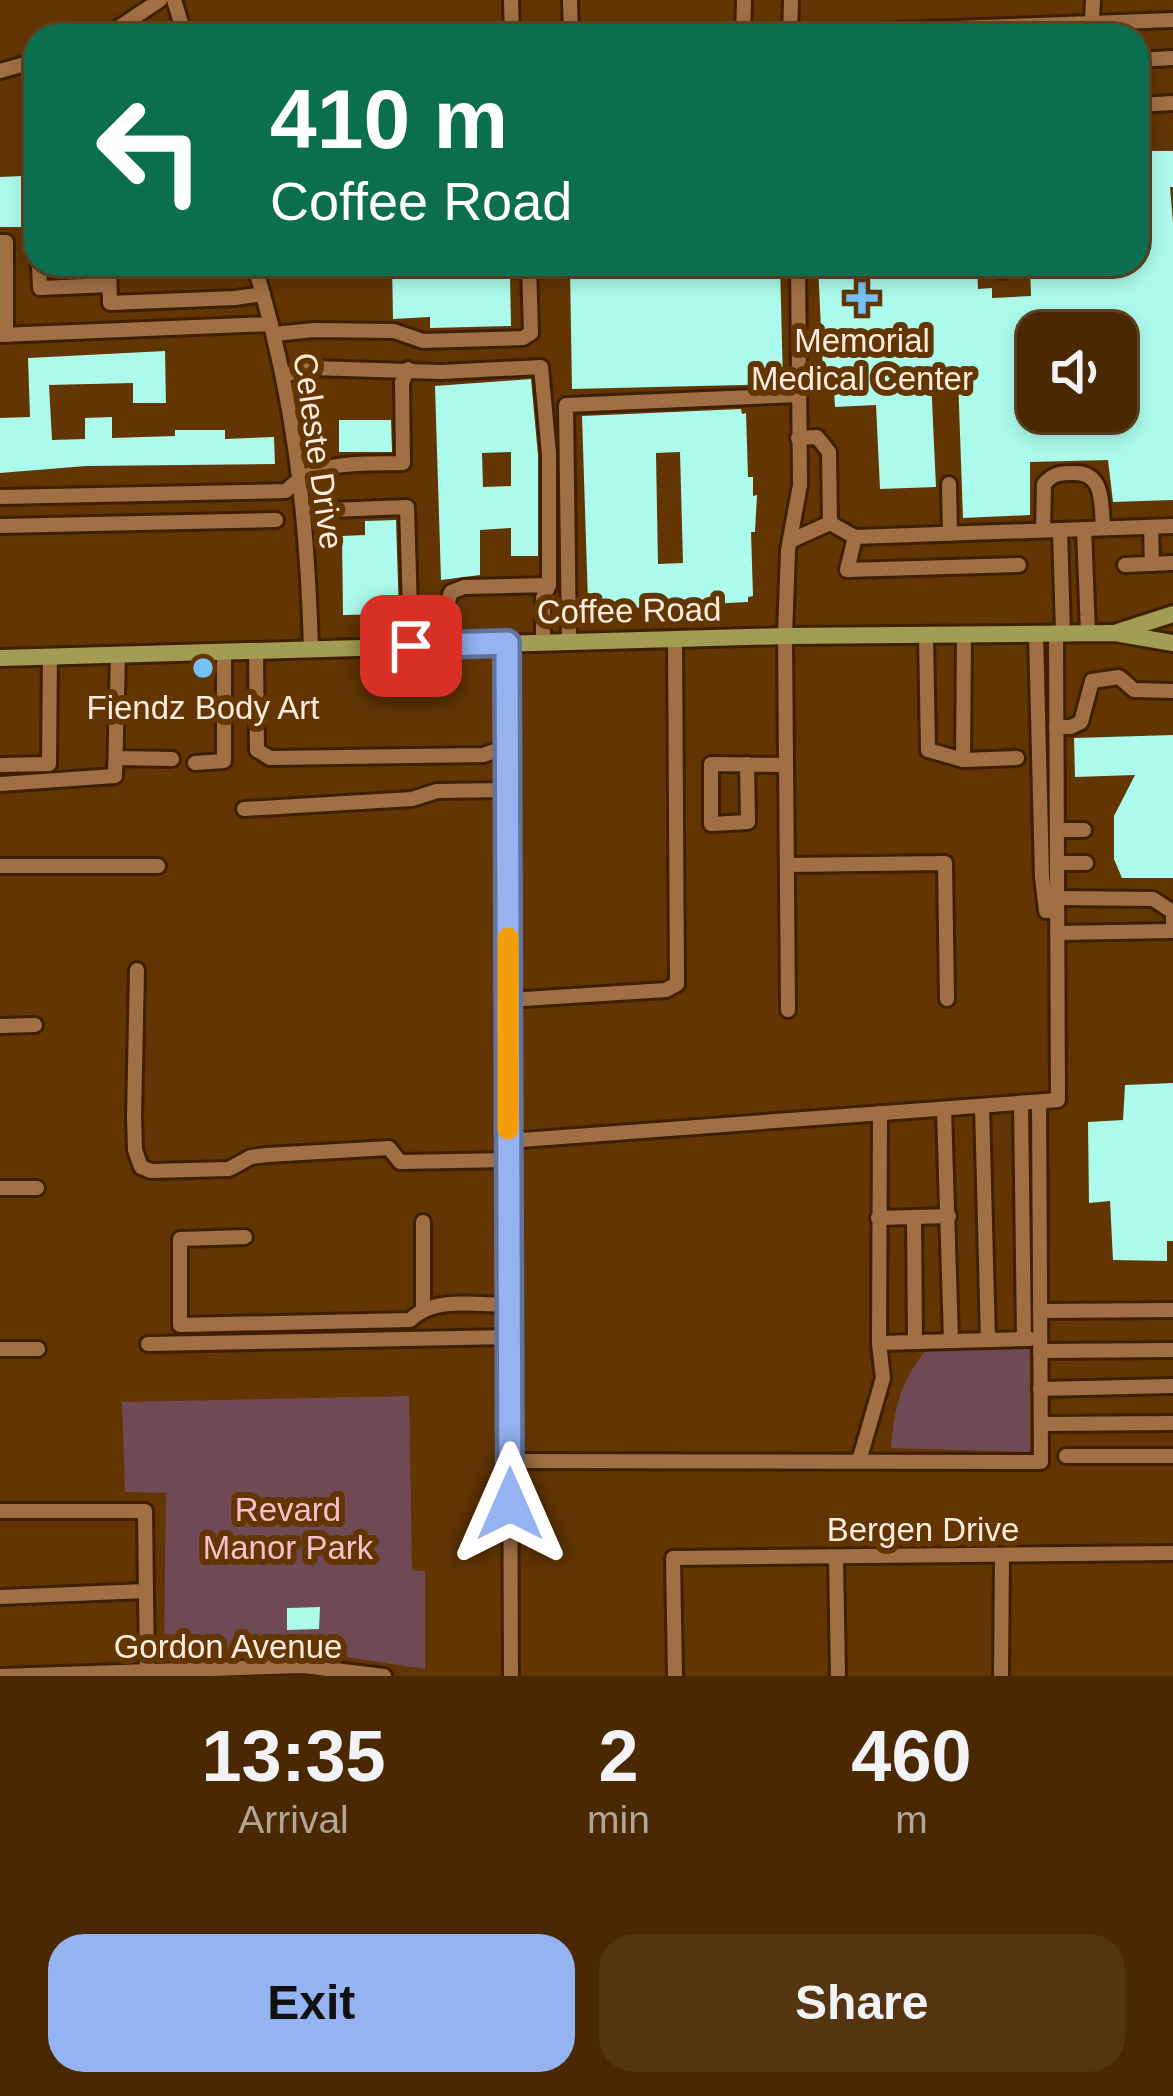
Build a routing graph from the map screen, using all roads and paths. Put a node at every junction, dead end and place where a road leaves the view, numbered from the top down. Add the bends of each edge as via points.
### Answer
1 (160, 0) edge
2 (1173, 20) edge
3 (124, 24) edge
4 (1143, 24) edge
5 (0, 242) edge
6 (40, 276) edge
7 (110, 276) edge
8 (258, 276) edge
9 (529, 276) edge
10 (798, 276) edge
11 (110, 285) junction
12 (3, 286) edge
13 (263, 293) junction
14 (273, 329) junction
15 (3, 335) edge
16 (408, 369) junction
17 (284, 375) junction
18 (798, 395) junction
19 (798, 438) junction
20 (302, 475) junction
21 (949, 484) dead end
22 (0, 497) edge
23 (305, 511) junction
24 (276, 520) dead end
25 (830, 523) junction
26 (0, 526) edge
27 (1173, 526) edge
28 (1151, 527) junction
29 (1084, 529) junction
30 (1103, 529) junction
31 (1043, 530) junction
32 (1060, 530) junction
33 (950, 534) junction
34 (855, 537) junction
35 (790, 542) junction
36 (1173, 563) edge
37 (1152, 564) junction
38 (1019, 565) dead end
39 (1125, 565) dead end
40 (548, 585) junction
41 (1173, 614) edge
42 (1115, 632) junction
43 (1036, 633) junction
44 (1059, 633) junction
45 (1088, 633) junction
46 (926, 634) junction
47 (964, 634) junction
48 (785, 636) junction
49 (675, 639) junction
50 (569, 641) junction
51 (544, 642) junction
52 (507, 643) junction
53 (1173, 643) edge
54 (447, 644) junction
55 (411, 646) junction
56 (311, 648) junction
57 (256, 650) junction
58 (224, 651) junction
59 (118, 654) junction
60 (50, 656) junction
61 (0, 658) edge
62 (1173, 691) edge
63 (1056, 727) junction
64 (507, 747) junction
65 (116, 758) junction
66 (1017, 758) dead end
67 (172, 759) dead end
68 (963, 760) junction
69 (195, 763) dead end
70 (747, 764) junction
71 (2, 765) edge
72 (786, 765) junction
73 (0, 784) edge
74 (507, 790) junction
75 (244, 809) dead end
76 (1057, 830) junction
77 (1084, 830) dead end
78 (1057, 863) junction
79 (1086, 863) dead end
80 (787, 865) junction
81 (0, 866) edge
82 (158, 866) dead end
83 (1057, 904) junction
84 (1057, 933) junction
85 (136, 970) dead end
86 (947, 999) dead end
87 (508, 1000) junction
88 (788, 1010) dead end
89 (35, 1025) dead end
90 (0, 1026) edge
91 (1039, 1102) junction
92 (1021, 1103) junction
93 (982, 1106) junction
94 (944, 1109) junction
95 (880, 1114) junction
96 (508, 1141) junction
97 (508, 1160) junction
98 (0, 1188) edge
99 (37, 1188) dead end
100 (949, 1216) junction
101 (914, 1217) junction
102 (878, 1218) junction
103 (423, 1222) dead end
104 (244, 1237) dead end
105 (509, 1304) junction
106 (423, 1309) junction
107 (1173, 1310) edge
108 (1040, 1311) junction
109 (509, 1337) junction
110 (988, 1340) junction
111 (952, 1341) junction
112 (915, 1342) junction
113 (879, 1343) junction
114 (1035, 1343) junction
115 (148, 1344) dead end
116 (38, 1348) dead end
117 (0, 1349) edge
118 (1173, 1350) edge
119 (1173, 1386) edge
120 (1040, 1389) junction
121 (1173, 1423) edge
122 (1040, 1424) junction
123 (1066, 1456) dead end
124 (1173, 1456) edge
125 (510, 1461) junction
126 (859, 1461) junction
127 (0, 1510) edge
128 (1173, 1553) edge
129 (1002, 1556) junction
130 (836, 1557) junction
131 (146, 1592) junction
132 (0, 1597) edge
133 (235, 1672) edge
134 (322, 1672) edge
135 (147, 1674) edge
136 (0, 1676) edge
137 (384, 1676) edge
138 (511, 1676) edge
139 (675, 1676) edge
140 (838, 1676) edge
141 (1001, 1676) edge

1 - 3 street
2 - 4 street
5 - 12 street
6 - 11 street via 40,288
7 - 11 street
8 - 13 street, Celeste Drive
9 - 14 street via 531,333 524,338 423,341 394,331
10 - 18 street
11 - 13 street via 110,303
12 - 15 street
13 - 14 street, Celeste Drive
14 - 15 street
14 - 17 street, Celeste Drive
16 - 17 street
16 - 20 street via 404,463
16 - 40 street via 542,367
17 - 20 street, Celeste Drive
18 - 19 street
18 - 50 street via 566,405
19 - 25 street via 817,436 829,452
19 - 35 street
20 - 22 street via 286,491
20 - 23 street, Celeste Drive
21 - 33 street
23 - 55 street via 407,507
23 - 56 street, Celeste Drive
24 - 26 street
25 - 34 street
25 - 35 street
27 - 28 street
28 - 30 street
28 - 37 street
29 - 30 street
29 - 32 street
29 - 45 street
30 - 31 street via 1098,485 1081,472 1045,484
31 - 32 street
31 - 33 street
32 - 44 street
33 - 34 street
34 - 38 street via 848,570
35 - 48 street
36 - 37 street
37 - 39 street
40 - 51 street
40 - 54 street via 451,592
41 - 42 main road, Coffee Road
42 - 45 main road, Coffee Road
42 - 53 main road, Coffee Road
43 - 44 main road, Coffee Road
43 - 47 main road, Coffee Road
43 - 83 street via 1042,877 1046,910
44 - 45 main road, Coffee Road
44 - 63 street
46 - 47 main road, Coffee Road
46 - 48 main road, Coffee Road
46 - 68 street via 928,750
47 - 68 street
48 - 49 main road, Coffee Road
48 - 72 street
49 - 50 main road, Coffee Road
49 - 87 street via 677,984
50 - 51 main road, Coffee Road
51 - 52 main road, Coffee Road
52 - 54 main road, Coffee Road
52 - 64 street
54 - 55 main road, Coffee Road
55 - 56 main road, Coffee Road
56 - 57 main road, Coffee Road
57 - 58 main road, Coffee Road
57 - 64 street via 256,750 270,758 483,755
58 - 59 main road, Coffee Road
58 - 69 street via 224,761
59 - 60 main road, Coffee Road
59 - 65 street
60 - 61 main road, Coffee Road
60 - 71 street via 50,764
62 - 63 street via 1134,690 1119,676 1101,677 1092,681 1081,722
63 - 76 street
64 - 74 street
65 - 67 street
65 - 73 street via 115,776
66 - 68 street
70 - 70 street via 748,822 711,824 711,764
70 - 72 street
72 - 80 street
74 - 75 street
74 - 87 street
76 - 77 street
76 - 78 street
78 - 79 street
78 - 83 street
80 - 86 street via 945,863
80 - 88 street
81 - 82 street
83 - 84 street
83 - 84 street via 1153,899 1173,912 1173,932
84 - 91 street via 1058,1100
85 - 97 street via 141,1167 229,1169 250,1157 389,1148 400,1162
87 - 96 street
89 - 90 street
91 - 92 street
91 - 108 street
92 - 93 street
92 - 114 street
93 - 94 street
93 - 110 street
94 - 95 street
94 - 100 street
95 - 96 street
95 - 102 street
96 - 97 street
97 - 105 street
98 - 99 street
100 - 101 street
100 - 111 street
101 - 102 street
101 - 112 street
102 - 113 street
103 - 106 street
104 - 106 street via 180,1239 180,1325 410,1320
105 - 106 street
105 - 109 street
107 - 108 street
108 - 114 street
109 - 115 street
109 - 125 street
110 - 111 street
110 - 114 street
111 - 112 street
112 - 113 street
113 - 126 street via 883,1378
114 - 118 street
114 - 120 street
116 - 117 street
119 - 120 street
120 - 122 street
121 - 122 street
122 - 126 street via 1041,1462
123 - 124 street
125 - 126 street
125 - 138 street
127 - 131 street via 145,1511
128 - 129 street, Bergen Drive
129 - 130 street, Bergen Drive
129 - 141 street
130 - 139 street, Bergen Drive via 673,1558
130 - 140 street
131 - 132 street
131 - 135 street
133 - 134 street, Gordon Avenue
133 - 135 street, Gordon Avenue
134 - 137 street, Gordon Avenue
135 - 136 street, Gordon Avenue

